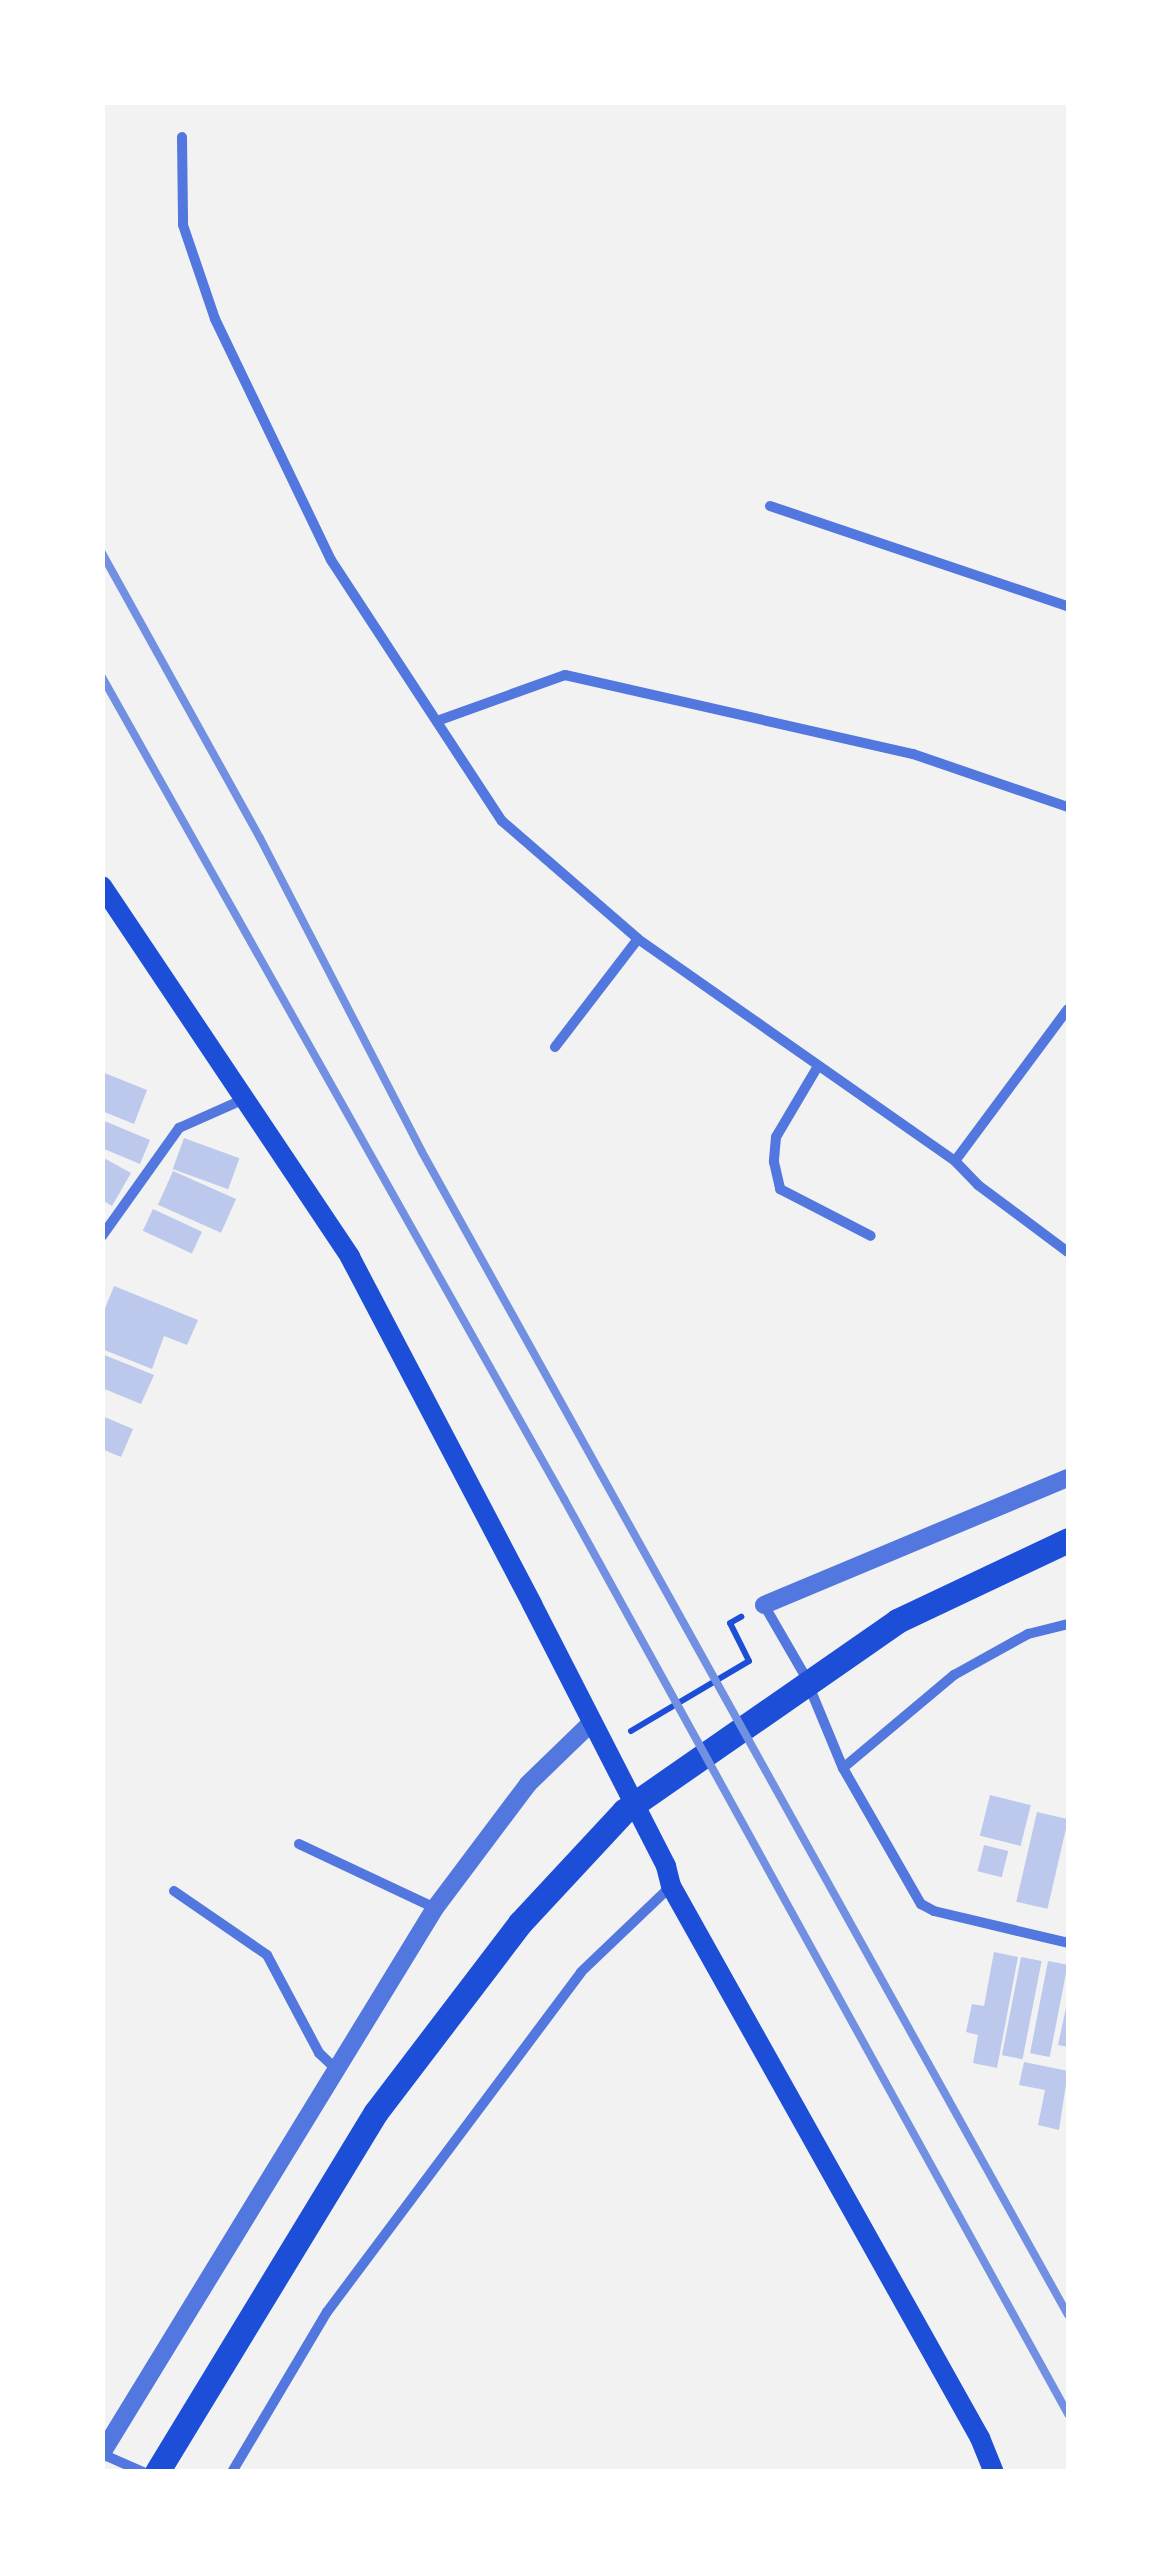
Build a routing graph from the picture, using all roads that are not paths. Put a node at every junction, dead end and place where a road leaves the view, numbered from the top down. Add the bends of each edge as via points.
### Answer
1 (182, 137) dead end
2 (770, 506) dead end
3 (1068, 606) edge
4 (437, 721) junction
5 (1068, 808) edge
6 (102, 886) edge
7 (638, 939) junction
8 (1068, 1009) edge
9 (555, 1047) dead end
10 (818, 1066) junction
11 (245, 1099) junction
12 (955, 1161) junction
13 (102, 1236) edge
14 (870, 1236) dead end
15 (1068, 1252) edge
16 (1068, 1478) edge
17 (1068, 1540) edge
18 (764, 1605) joint
19 (1068, 1624) edge
20 (591, 1723) junction
21 (843, 1768) junction
22 (299, 1844) dead end
23 (668, 1876) junction
24 (174, 1891) dead end
25 (435, 1908) junction
26 (1068, 1943) edge
27 (334, 2067) junction
28 (102, 2453) edge
29 (143, 2472) edge
30 (157, 2472) edge
31 (232, 2472) edge
32 (994, 2472) edge

1 - 4 street via 184,225 215,320 331,560
2 - 3 street
4 - 5 street via 566,675 913,754
4 - 7 street via 502,821
6 - 11 main road
7 - 9 street
7 - 10 street
8 - 12 street
10 - 12 street
10 - 14 street via 776,1138 780,1189
11 - 13 street via 180,1128
11 - 20 main road via 350,1258
12 - 15 street
16 - 18 street
17 - 30 main road via 897,1622 624,1812 520,1923 376,2112
18 - 21 street via 804,1674
19 - 21 street via 1028,1634 954,1675
20 - 23 main road
20 - 25 street via 528,1784
21 - 26 street via 921,1904
22 - 25 street
23 - 31 street via 581,1972 327,2312
23 - 32 main road
24 - 27 street via 267,1955 318,2053
25 - 27 street
27 - 28 street
28 - 29 street

